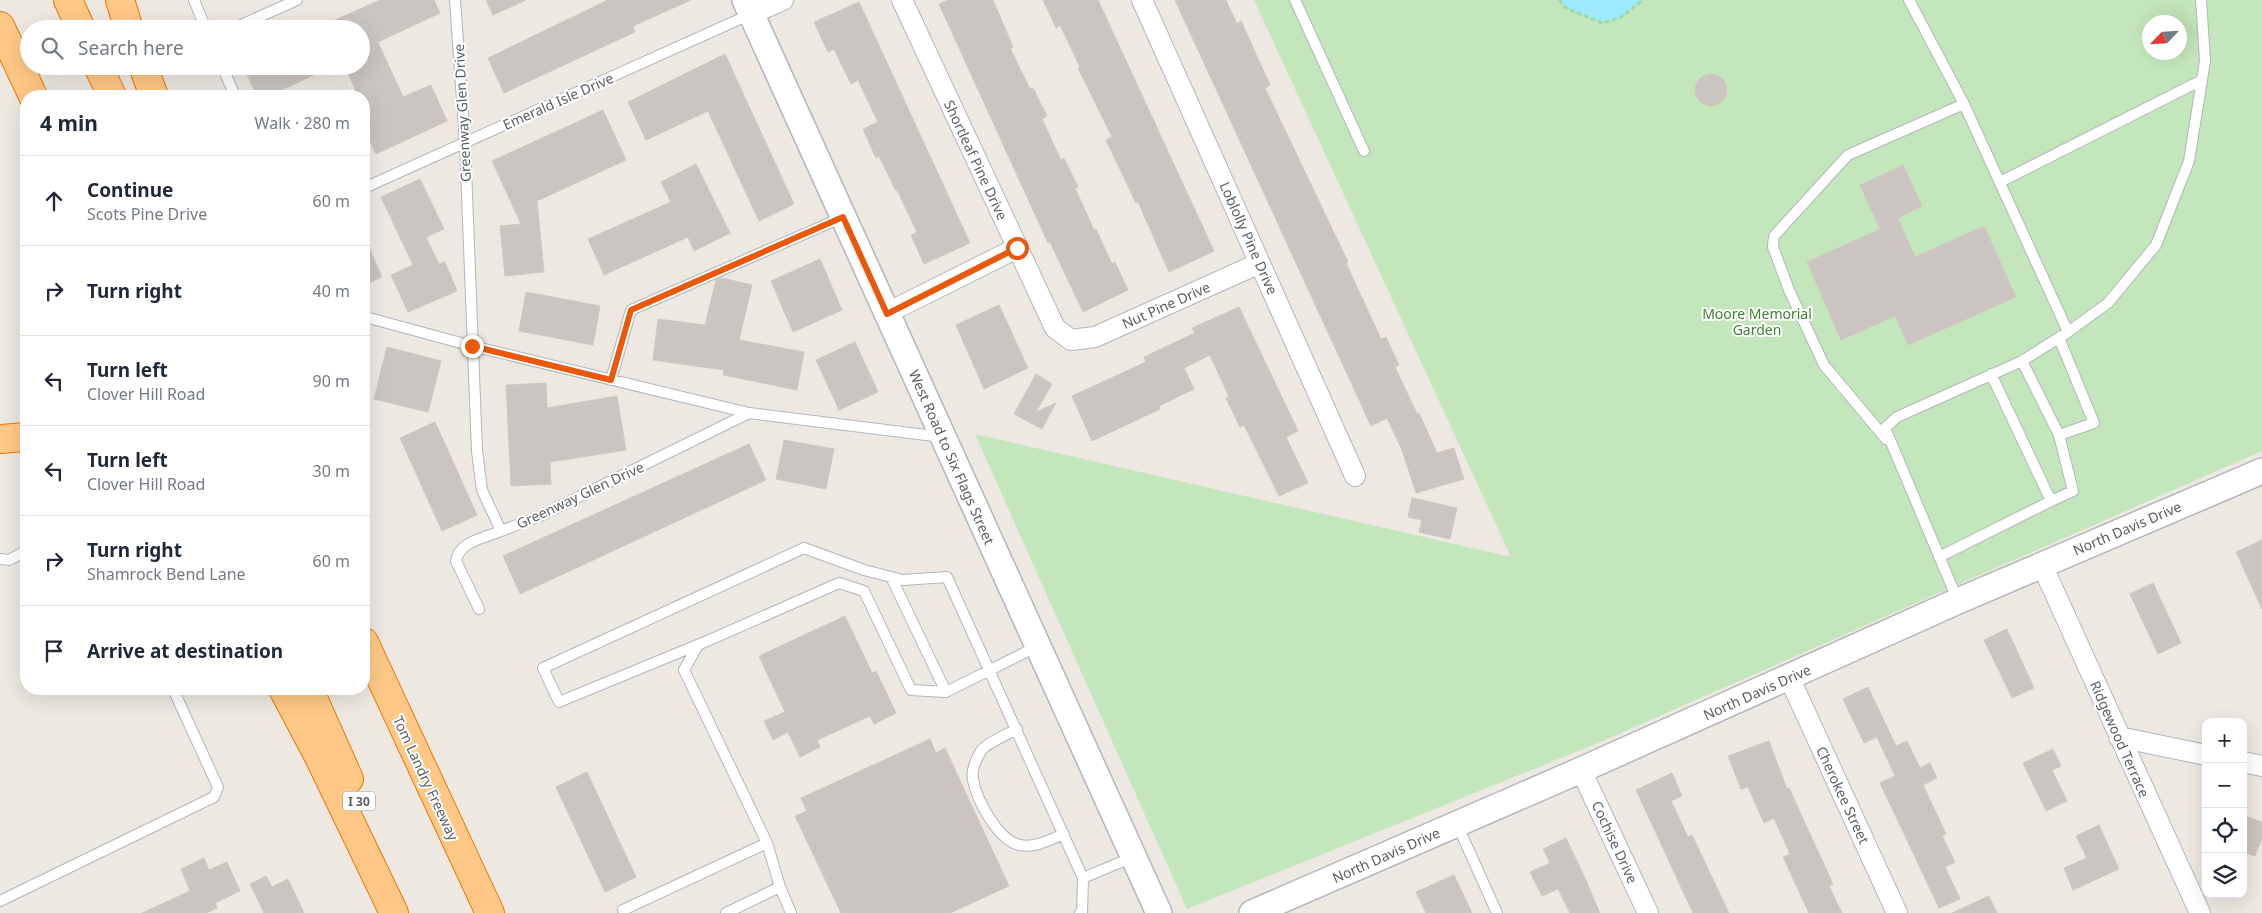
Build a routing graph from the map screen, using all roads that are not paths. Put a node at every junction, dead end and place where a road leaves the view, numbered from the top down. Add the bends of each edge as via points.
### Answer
1 (68, 0) edge
2 (120, 0) edge
3 (194, 0) edge
4 (297, 0) edge
5 (455, 0) edge
6 (783, 0) edge
7 (902, 0) edge
8 (1142, 0) edge
9 (1295, 0) edge
10 (1909, 0) edge
11 (2201, 0) edge
12 (748, 7) edge
13 (77, 20) edge
14 (126, 20) edge
15 (202, 20) edge
16 (252, 20) edge
17 (0, 26) edge
18 (20, 68) edge
19 (23, 75) edge
20 (102, 75) edge
21 (146, 75) edge
22 (226, 75) edge
23 (2202, 80) junction
24 (30, 90) edge
25 (109, 90) edge
26 (152, 90) edge
27 (233, 90) edge
28 (1964, 104) junction
29 (464, 143) junction
30 (1364, 151) dead end
31 (2000, 182) junction
32 (370, 185) edge
33 (843, 217) junction
34 (1017, 248) junction
35 (1260, 263) junction
36 (887, 314) junction
37 (370, 318) edge
38 (2068, 332) junction
39 (2059, 338) junction
40 (1071, 340) joint
41 (472, 346) junction
42 (2022, 361) junction
43 (1991, 374) junction
44 (611, 380) junction
45 (749, 413) junction
46 (2059, 435) junction
47 (20, 437) edge
48 (943, 437) junction
49 (0, 439) edge
50 (1890, 444) junction
51 (2262, 471) edge
52 (1355, 476) dead end
53 (2051, 501) junction
54 (501, 531) junction
55 (20, 554) edge
56 (1939, 557) junction
57 (0, 559) edge
58 (2042, 565) junction
59 (891, 577) junction
60 (1958, 601) junction
61 (479, 609) dead end
62 (702, 643) junction
63 (1038, 646) junction
64 (370, 655) edge
65 (990, 670) junction
66 (1789, 677) junction
67 (946, 692) junction
68 (176, 695) edge
69 (286, 695) edge
70 (312, 695) edge
71 (1016, 729) junction
72 (2119, 737) junction
73 (2202, 754) edge
74 (2247, 763) edge
75 (2262, 766) edge
76 (1581, 770) junction
77 (1457, 824) junction
78 (1064, 834) junction
79 (767, 843) junction
80 (1133, 856) junction
81 (1083, 878) junction
82 (780, 888) junction
83 (0, 901) edge
84 (1283, 907) edge
85 (394, 913) edge
86 (410, 913) edge
87 (490, 913) edge
88 (625, 913) edge
89 (726, 913) edge
90 (792, 913) edge
91 (1080, 913) edge
92 (1159, 913) edge
93 (1252, 913) edge
94 (1497, 913) edge
95 (1648, 913) edge
96 (1897, 913) edge
97 (2200, 913) edge

1 - 13 highway
2 - 14 highway
3 - 15 lane
4 - 16 lane
5 - 29 lane, Greenway Glen Drive
6 - 12 street
7 - 34 street, Shortleaf Pine Drive
8 - 35 street, Loblolly Pine Drive
9 - 30 lane
10 - 28 lane
11 - 23 lane via 2205,61
12 - 29 lane, Emerald Isle Drive
12 - 33 street, West Road to Six Flags Street
17 - 18 highway
19 - 24 highway
20 - 25 highway
21 - 26 highway
22 - 27 lane
23 - 31 lane
23 - 38 lane via 2189,161 2156,245 2108,303
28 - 31 lane
28 - 50 lane via 1848,155 1774,236 1774,247 1789,290 1824,365
29 - 32 lane, Emerald Isle Drive
29 - 41 lane, Greenway Glen Drive
31 - 38 lane
33 - 36 street, West Road to Six Flags Street
33 - 44 lane via 631,310
34 - 36 street
34 - 40 street, Shortleaf Pine Drive via 1055,328
35 - 40 street, Nut Pine Drive via 1095,337
35 - 52 street, Loblolly Pine Drive
36 - 48 street, West Road to Six Flags Street
37 - 41 lane
38 - 39 lane
39 - 42 lane
39 - 46 lane via 2094,423
41 - 44 lane
41 - 54 lane, Greenway Glen Drive via 482,490
42 - 43 lane
42 - 46 lane
43 - 50 lane via 1897,417 1885,428
43 - 53 lane
44 - 45 lane
45 - 48 lane
45 - 54 lane, Greenway Glen Drive via 540,516
46 - 53 lane via 2073,491
47 - 49 highway
48 - 63 street, West Road to Six Flags Street
50 - 56 lane
51 - 58 street, North Davis Drive
53 - 56 lane
54 - 61 lane via 463,546 458,553 456,561
55 - 57 lane via 9,560
56 - 60 lane
58 - 60 street, North Davis Drive
58 - 72 street, Ridgewood Terrace
59 - 62 lane via 804,548 543,668 560,702
59 - 65 lane via 903,580 947,577
59 - 67 lane
60 - 66 street, North Davis Drive
62 - 67 lane via 839,583 864,591 911,690
62 - 79 lane via 684,670
63 - 65 lane
63 - 80 street, West Road to Six Flags Street
64 - 87 highway, Tom Landry Freeway
65 - 67 lane
65 - 71 lane
66 - 76 street, North Davis Drive
66 - 96 street, Cherokee Street
68 - 83 lane via 218,787 214,797
69 - 85 highway
70 - 86 highway, I 30
71 - 78 lane
71 - 78 lane via 982,749 974,765 973,779 982,801 997,830 1018,845 1034,846
72 - 73 street
72 - 97 street, Ridgewood Terrace
74 - 75 street
76 - 77 street, North Davis Drive
76 - 95 street, Cochise Drive
77 - 84 street, North Davis Drive
77 - 94 lane
78 - 81 lane
79 - 82 lane
79 - 88 lane via 623,910
80 - 81 lane
80 - 92 street, West Road to Six Flags Street
81 - 91 lane
82 - 89 lane
82 - 90 lane
84 - 93 street, North Davis Drive

